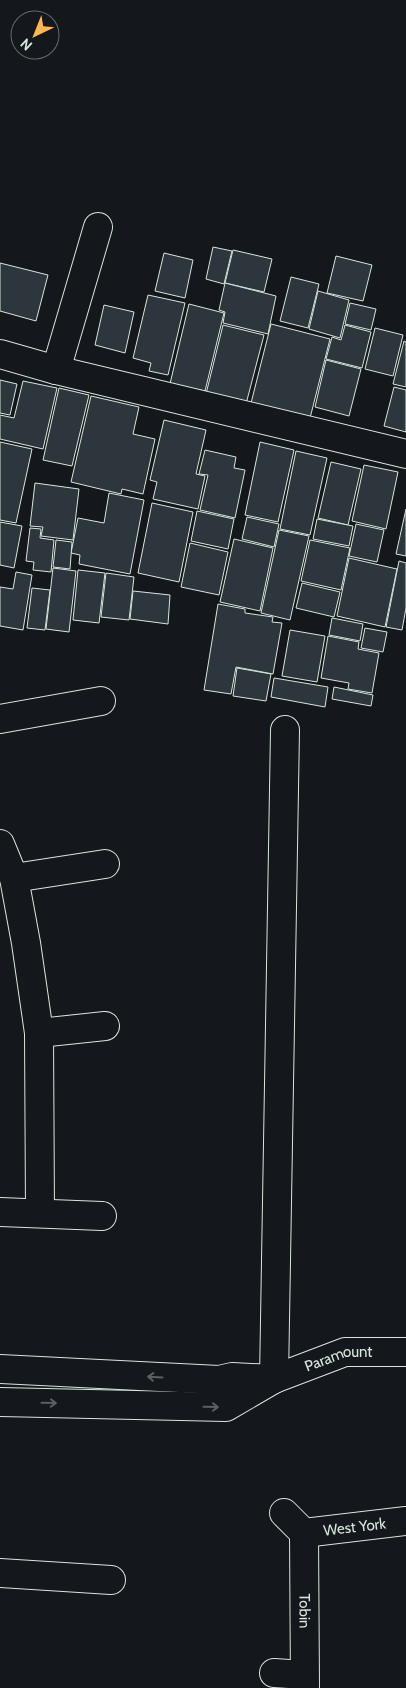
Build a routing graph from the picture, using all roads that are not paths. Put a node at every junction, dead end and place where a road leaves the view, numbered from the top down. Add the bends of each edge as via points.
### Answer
1 (98, 227) dead end
2 (0, 354) edge
3 (56, 370) junction
4 (406, 454) edge
5 (101, 701) dead end
6 (0, 719) edge
7 (285, 730) dead end
8 (0, 844) edge
9 (105, 864) dead end
10 (14, 878) junction
11 (105, 1026) dead end
12 (39, 1033) junction
13 (0, 1212) edge
14 (40, 1213) junction
15 (102, 1216) dead end
16 (406, 1352) edge
17 (0, 1369) edge
18 (274, 1379) junction
19 (0, 1402) edge
20 (284, 1513) dead end
21 (406, 1522) edge
22 (304, 1533) junction
23 (0, 1573) edge
24 (111, 1580) dead end
25 (274, 1673) dead end
26 (305, 1681) edge

1 - 3 street
2 - 3 street
3 - 4 street
5 - 6 street
7 - 18 street
8 - 10 street
9 - 10 street
10 - 12 street
11 - 12 street
12 - 14 street
13 - 14 street
14 - 15 street
16 - 18 street, Paramount via 345,1352
18 -> 17 street via 232,1377 219,1380
19 -> 18 street via 226,1407
20 - 22 street
21 - 22 street, West York
22 - 26 street, Tobin
23 - 24 street
25 - 26 street

